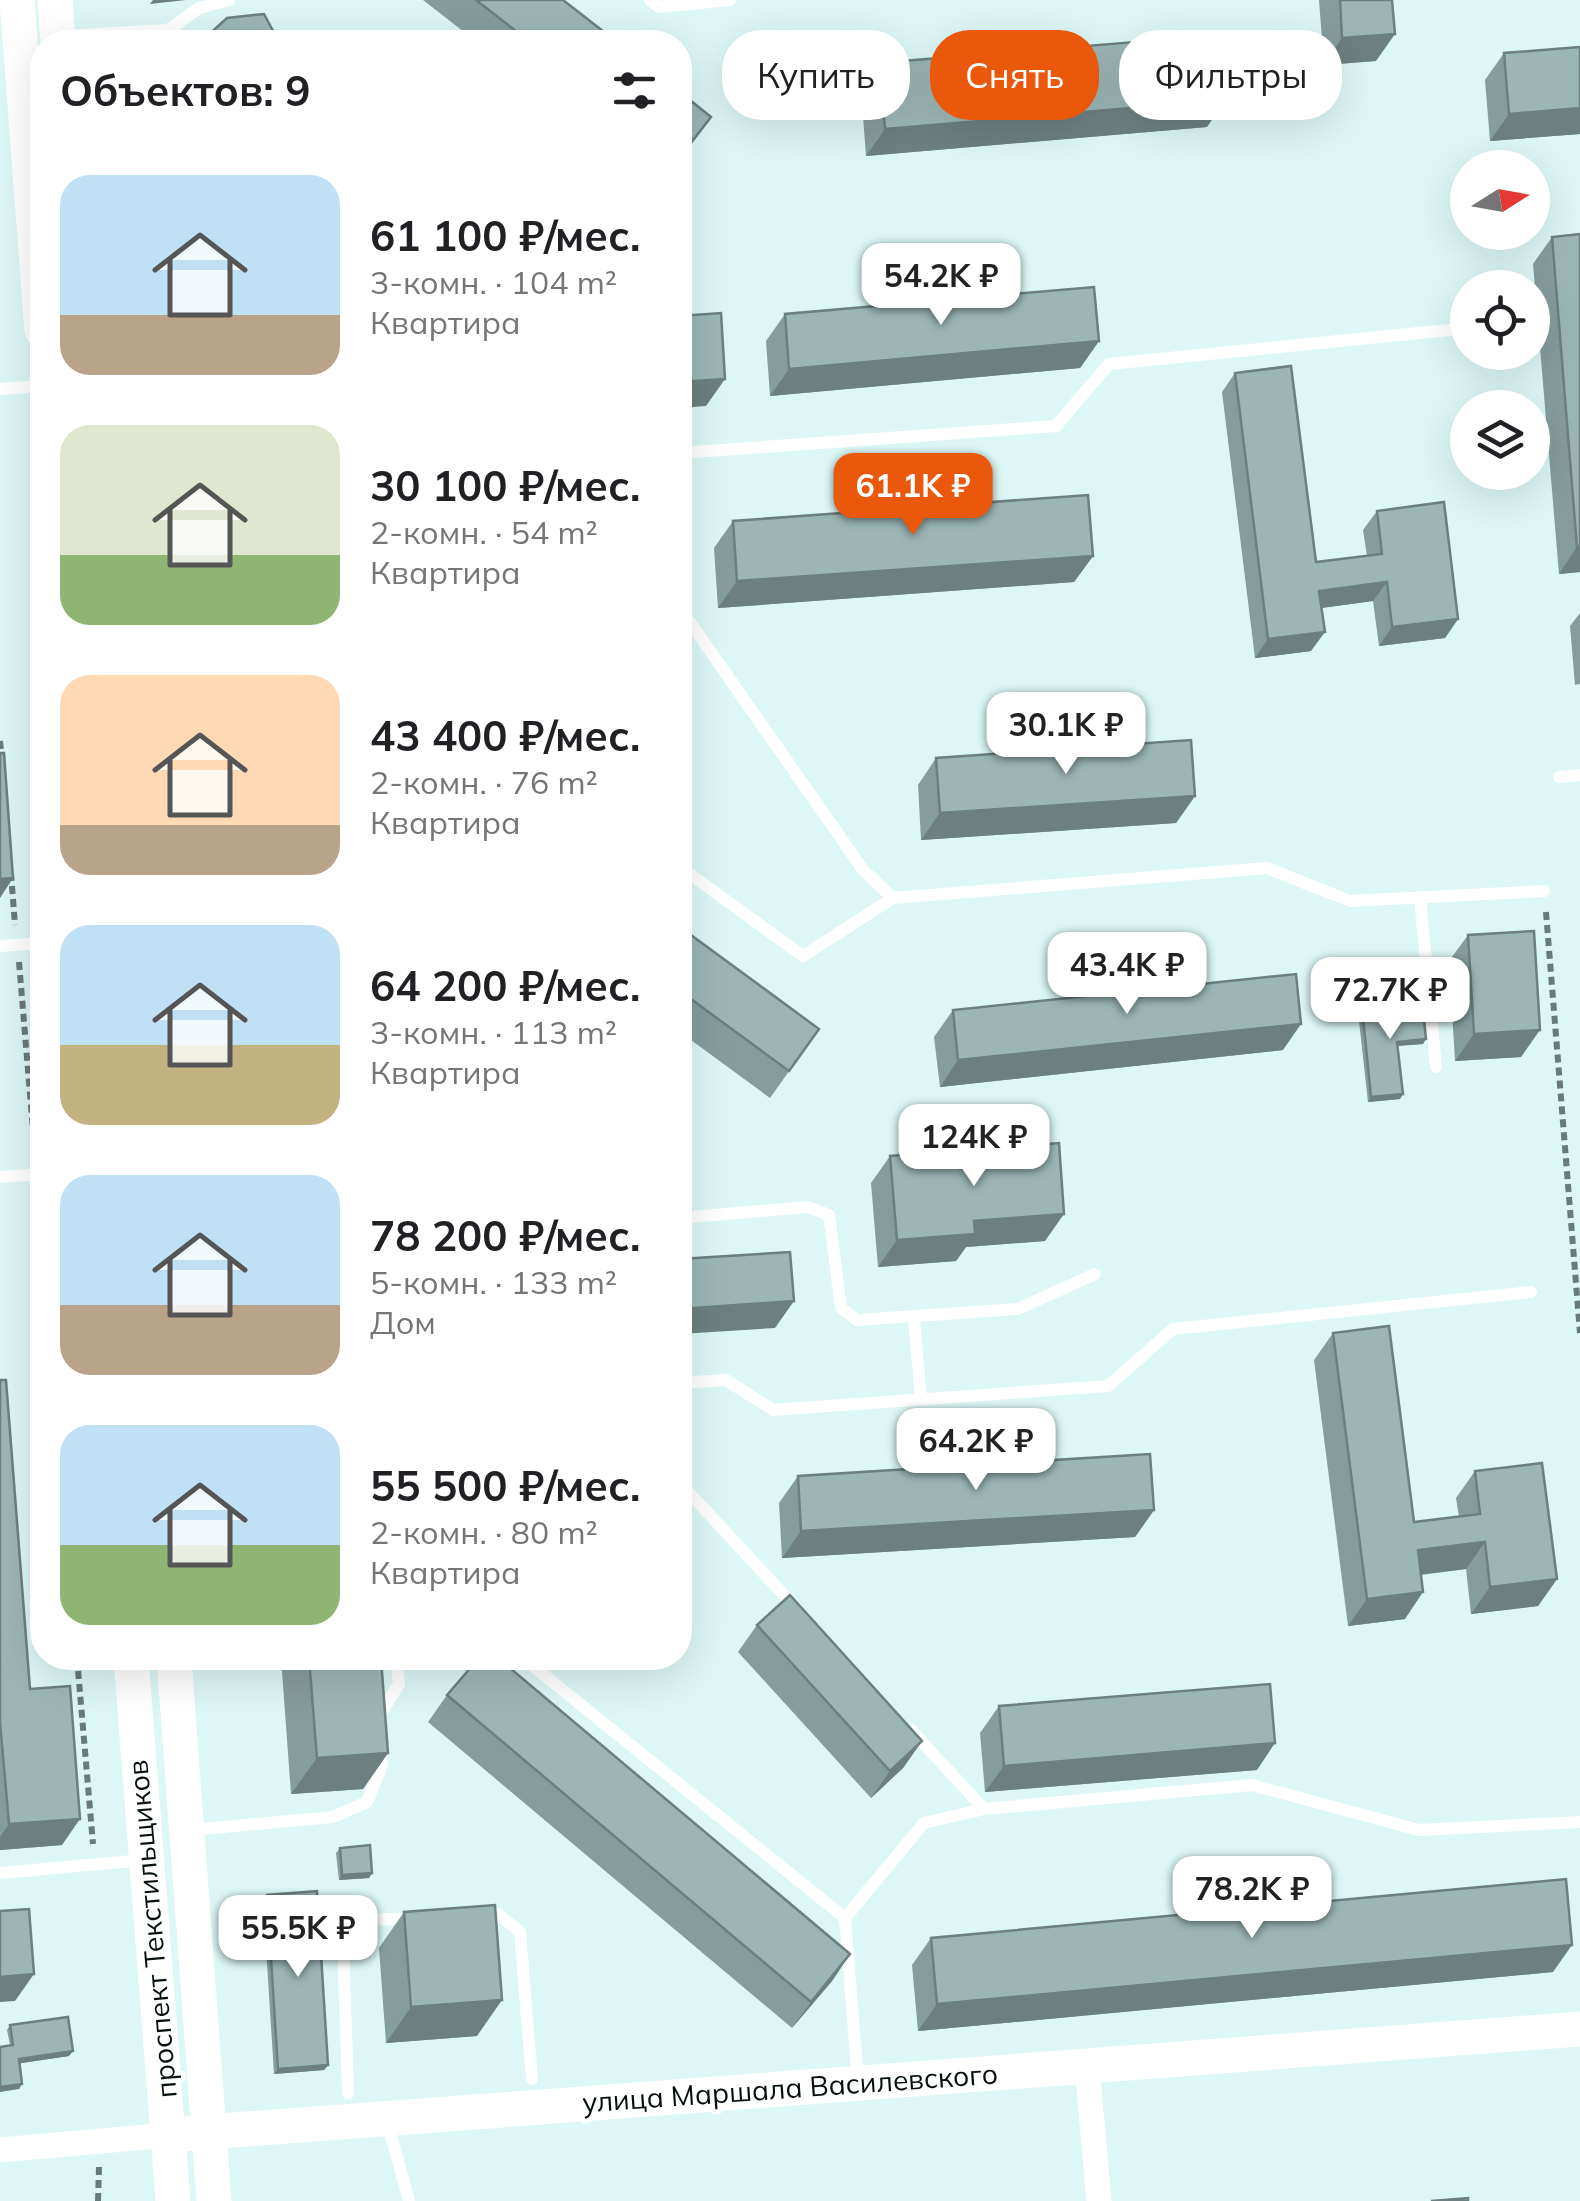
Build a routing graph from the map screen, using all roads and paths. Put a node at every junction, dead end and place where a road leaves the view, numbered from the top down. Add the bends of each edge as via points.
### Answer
1 (17, 0) edge
2 (55, 0) edge
3 (229, 0) edge
4 (650, 0) edge
5 (730, 0) edge
6 (57, 30) edge
7 (168, 30) edge
8 (30, 172) edge
9 (1449, 330) dead end
10 (30, 387) edge
11 (0, 389) edge
12 (692, 452) edge
13 (692, 625) edge
14 (0, 742) edge
15 (1580, 775) edge
16 (1559, 777) dead end
17 (3, 778) edge
18 (11, 871) edge
19 (692, 876) edge
20 (1544, 890) joint
21 (1420, 897) junction
22 (892, 898) junction
23 (30, 944) edge
24 (17, 945) junction
25 (0, 946) edge
26 (1436, 1067) dead end
27 (30, 1074) edge
28 (30, 1175) edge
29 (0, 1177) edge
30 (692, 1217) edge
31 (1094, 1274) dead end
32 (1530, 1292) dead end
33 (914, 1318) junction
34 (1580, 1333) edge
35 (692, 1382) edge
36 (921, 1399) junction
37 (692, 1497) edge
38 (812, 1625) edge
39 (78, 1670) edge
40 (132, 1670) edge
41 (175, 1670) edge
42 (397, 1670) edge
43 (538, 1670) edge
44 (905, 1724) edge
45 (984, 1809) junction
46 (1580, 1822) edge
47 (185, 1830) junction
48 (146, 1860) junction
49 (94, 1865) junction
50 (0, 1873) edge
51 (441, 1916) edge
52 (460, 1916) edge
53 (845, 1918) junction
54 (1580, 2029) edge
55 (1088, 2066) junction
56 (532, 2080) dead end
57 (858, 2082) junction
58 (348, 2093) dead end
59 (386, 2118) junction
60 (208, 2132) junction
61 (168, 2135) junction
62 (0, 2150) edge
63 (173, 2201) edge
64 (214, 2201) edge
65 (408, 2201) edge
66 (1098, 2201) edge

1 - 8 main road
2 - 6 main road
3 - 7 lane via 199,8
4 - 5 lane via 659,6
9 - 12 lane via 1109,364 1056,426
10 - 11 lane
13 - 22 lane via 864,871
14 - 17 path
15 - 16 lane
18 - 24 path
19 - 22 lane via 803,956
20 - 21 lane
20 - 34 path
21 - 22 lane via 1350,901 1267,868
21 - 26 lane
23 - 24 lane
24 - 25 lane
24 - 27 path
28 - 29 lane
30 - 33 lane via 808,1208 829,1216 841,1308 857,1320
31 - 33 lane via 1018,1309
32 - 36 lane via 1174,1329 1108,1386
33 - 36 lane
35 - 36 lane via 726,1380 772,1410
37 - 38 lane
39 - 49 path
40 - 48 main road, проспект Текстильщиков
41 - 47 main road, проспект Текстильщиков
42 - 47 lane via 399,1684 380,1713 382,1765 367,1802 333,1817
43 - 53 lane
44 - 45 lane
45 - 46 lane via 1252,1785 1419,1830
45 - 53 lane via 924,1823
47 - 60 main road, проспект Текстильщиков
48 - 49 lane
48 - 61 main road, проспект Текстильщиков
49 - 50 lane
51 - 58 lane via 366,1920 344,1938
52 - 56 lane via 498,1914 520,1932
53 - 57 lane
54 - 55 main road, улица Маршала Василевского
55 - 57 main road, улица Маршала Василевского
55 - 66 street
57 - 59 main road, улица Маршала Василевского
59 - 60 main road, улица Маршала Василевского
59 - 65 lane
60 - 61 main road, улица Маршала Василевского
60 - 64 main road, проспект Текстильщиков
61 - 62 street, улица Маршала Василевского
61 - 63 main road, проспект Текстильщиков

